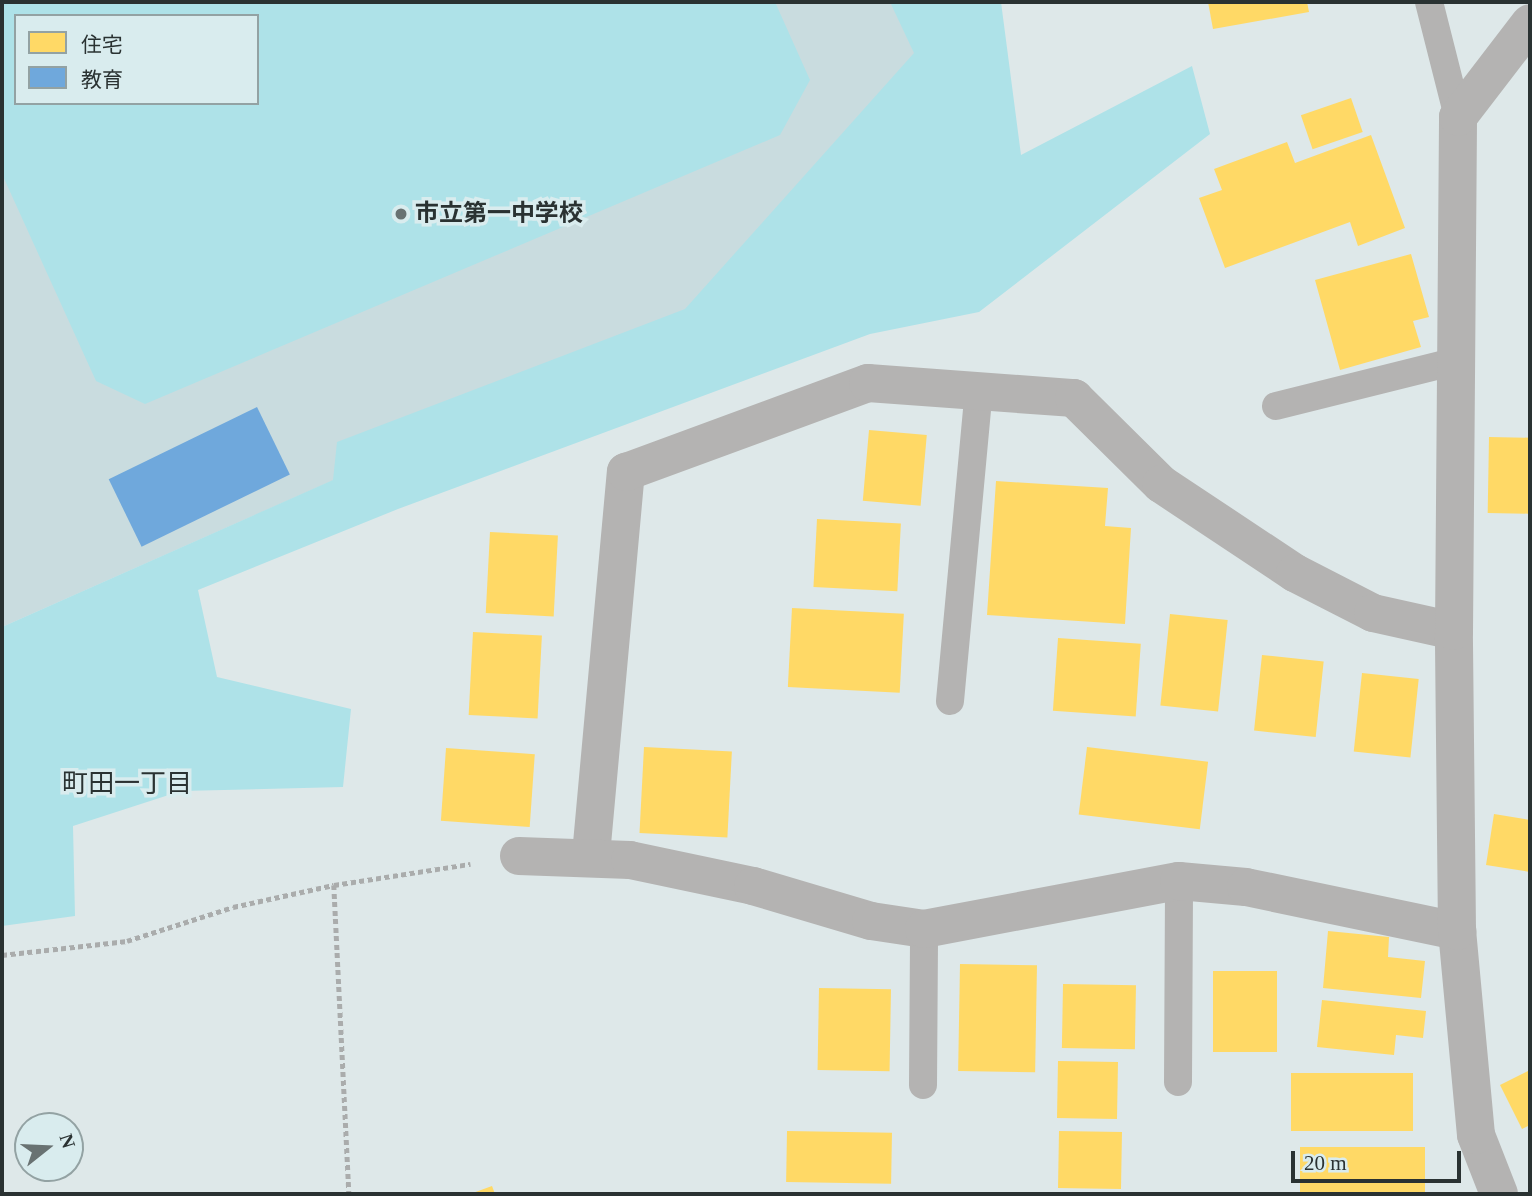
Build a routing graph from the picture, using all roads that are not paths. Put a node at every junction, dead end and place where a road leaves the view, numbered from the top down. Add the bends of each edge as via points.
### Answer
1 (1429, 2) edge
2 (1530, 23) edge
3 (1458, 117) junction
4 (1456, 360) junction
5 (979, 391) junction
6 (1276, 406) dead end
7 (1454, 631) junction
8 (950, 701) dead end
9 (591, 855) junction
10 (519, 856) road end
11 (1178, 881) junction
12 (924, 929) junction
13 (1457, 931) junction
14 (1178, 1082) dead end
15 (923, 1086) dead end
16 (1499, 1194) edge

1 - 3 lane
2 - 3 street
3 - 4 street
4 - 6 lane
4 - 7 street
5 - 7 street via 1074,398 1161,484 1295,573 1373,613
5 - 8 lane
5 - 9 street via 869,383 626,472
7 - 13 street
9 - 10 street
9 - 12 street via 753,886 871,921
11 - 12 street
11 - 13 street via 1246,887
11 - 14 lane
12 - 15 lane
13 - 16 street via 1476,1135

